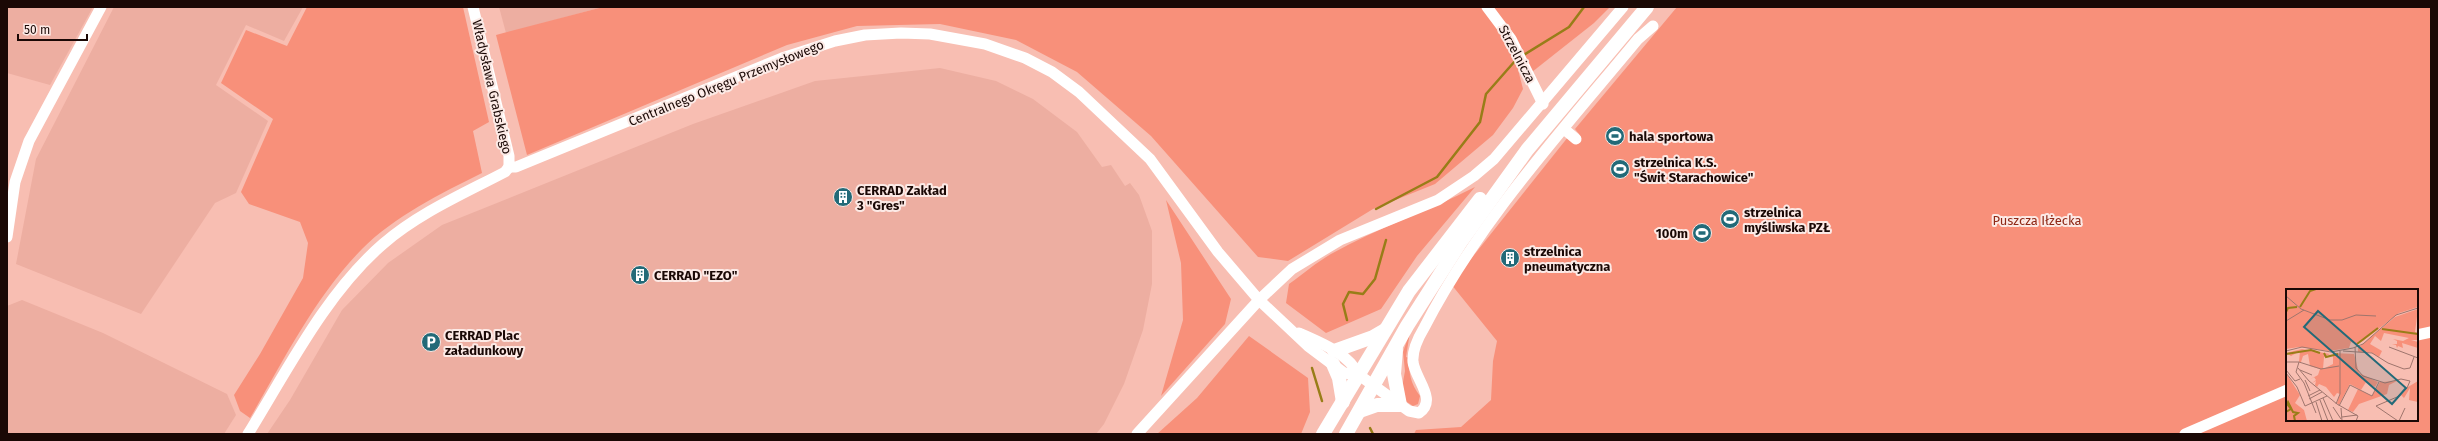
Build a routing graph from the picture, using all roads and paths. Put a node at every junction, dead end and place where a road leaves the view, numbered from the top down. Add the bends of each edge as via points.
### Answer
1 (101, 7) edge
2 (473, 7) edge
3 (1488, 7) edge
4 (1623, 7) edge
5 (1647, 7) edge
6 (1653, 26) dead end
7 (1543, 104) junction
8 (1564, 129) junction
9 (1576, 139) dead end
10 (1527, 150) junction
11 (509, 167) junction
12 (7, 237) edge
13 (1259, 300) junction
14 (1385, 330) junction
15 (2431, 332) edge
16 (2418, 335) edge
17 (1397, 344) junction
18 (1333, 357) junction
19 (1359, 375) junction
20 (1374, 386) junction
21 (2286, 390) edge
22 (1343, 402) junction
23 (1400, 405) junction
24 (1360, 411) junction
25 (248, 434) edge
26 (1136, 434) edge
27 (1323, 434) edge
28 (1346, 434) edge
29 (2185, 434) edge

1 - 12 street via 24,152 15,182
2 - 11 street, Władysława Grabskiego via 509,156
3 - 7 street, Strzelnicza via 1511,39
4 - 7 street
5 - 10 main road
6 - 8 street via 1638,39
7 - 13 street via 1494,160 1474,176 1438,200 1340,240 1316,253 1292,269
8 - 9 street
8 - 23 street via 1496,212 1472,246 1417,342 1413,361 1417,379 1426,394 1427,404 1419,413 1409,411
10 - 14 main road via 1481,198 1410,291
10 - 17 main road via 1446,264
11 - 13 street, Centralnego Okręgu Przemysłowego via 516,167 821,45 886,33 930,34 965,40 999,48 1025,58 1052,72 1079,92 1150,159 1218,252
11 - 25 street, Centralnego Okręgu Przemysłowego via 505,172 417,219 366,260 323,316
13 - 18 street, Centralnego Okręgu Przemysłowego via 1308,346
13 - 26 street
14 - 18 main road
14 - 19 main road
15 - 16 street
17 - 20 main road
17 - 23 main road via 1394,374
18 - 19 street, Centralnego Okręgu Przemysłowego via 1344,373
18 - 22 main road
19 - 20 street
19 - 22 main road
20 - 23 street
20 - 24 main road
21 - 29 street
22 - 27 main road
23 - 24 main road via 1377,405
24 - 28 main road

